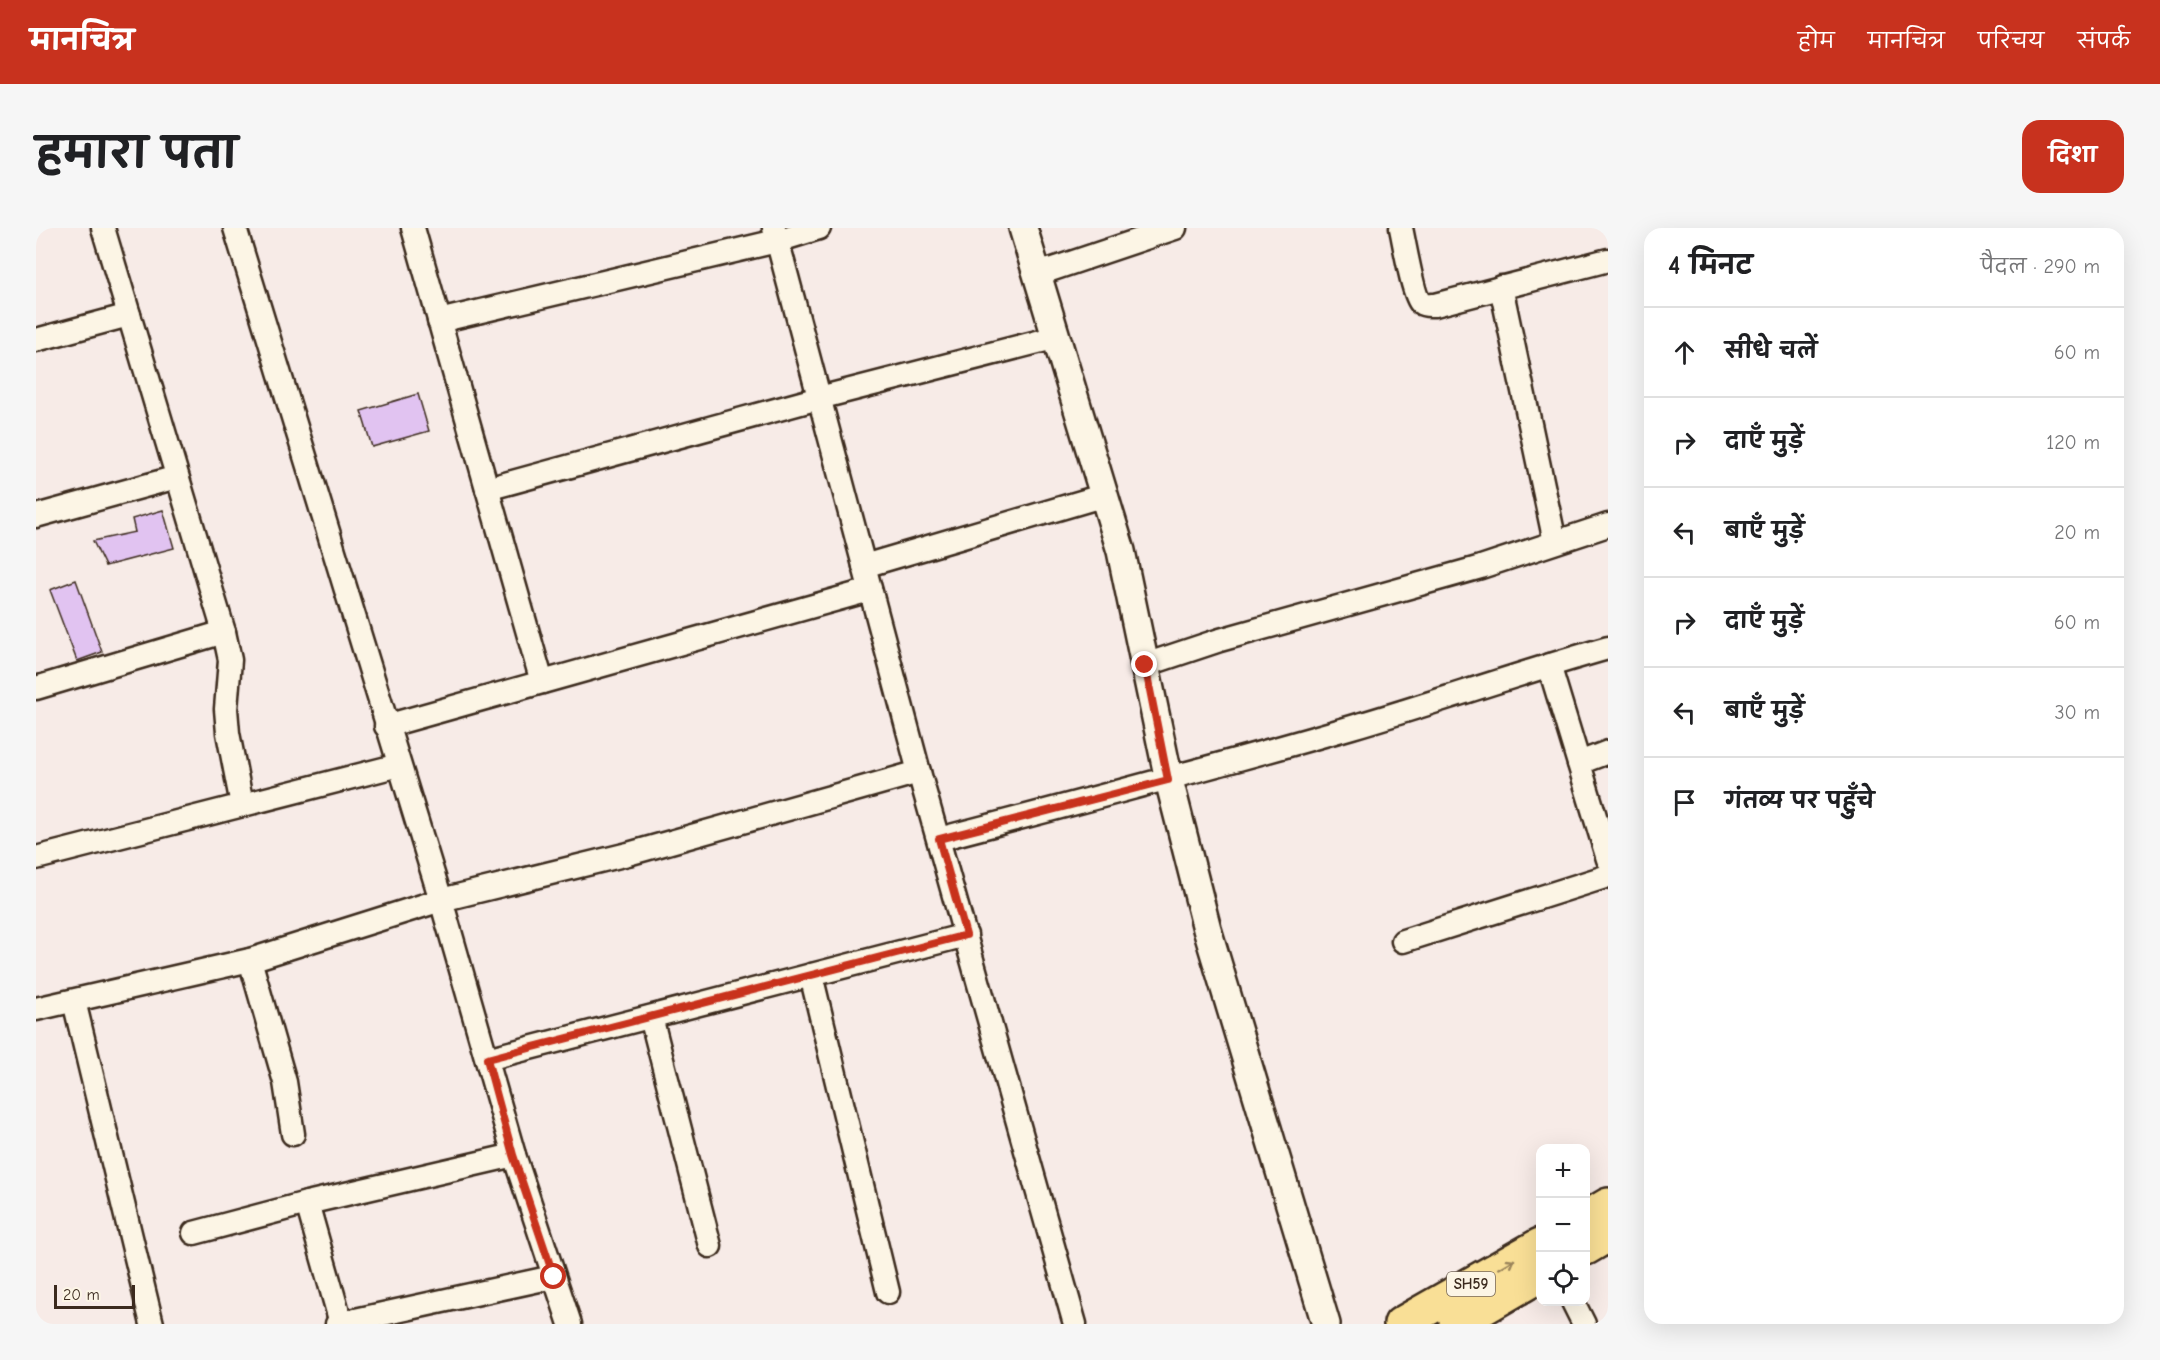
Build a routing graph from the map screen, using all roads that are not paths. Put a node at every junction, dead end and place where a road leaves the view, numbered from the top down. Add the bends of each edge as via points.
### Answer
1 (103, 228) edge
2 (235, 228) edge
3 (413, 228) edge
4 (819, 228) edge
5 (1023, 228) edge
6 (1174, 228) edge
7 (1401, 228) edge
8 (776, 234) edge
9 (1608, 260) edge
10 (1038, 274) junction
11 (1501, 287) junction
12 (129, 315) junction
13 (439, 321) junction
14 (1057, 338) junction
15 (36, 340) edge
16 (819, 398) junction
17 (177, 477) junction
18 (487, 489) junction
19 (1105, 495) junction
20 (36, 516) edge
21 (1608, 525) edge
22 (1555, 542) junction
23 (864, 566) junction
24 (870, 590) junction
25 (224, 632) junction
26 (1608, 648) edge
27 (1145, 665) junction
28 (1549, 665) junction
29 (542, 682) junction
30 (36, 688) edge
31 (386, 726) junction
32 (1608, 752) edge
33 (1579, 763) junction
34 (399, 765) junction
35 (919, 772) junction
36 (1168, 780) junction
37 (242, 805) junction
38 (939, 839) junction
39 (36, 858) edge
40 (1608, 860) edge
41 (1608, 876) edge
42 (441, 900) junction
43 (966, 935) junction
44 (1403, 941) dead end
45 (250, 960) junction
46 (812, 975) junction
47 (74, 1002) junction
48 (36, 1009) edge
49 (651, 1017) junction
50 (487, 1059) junction
51 (293, 1134) dead end
52 (513, 1155) junction
53 (307, 1203) junction
54 (1608, 1204) edge
55 (1590, 1215) edge
56 (194, 1233) dead end
57 (1608, 1235) edge
58 (710, 1246) dead end
59 (1590, 1246) edge
60 (1536, 1247) edge
61 (554, 1277) junction
62 (1536, 1277) edge
63 (888, 1292) dead end
64 (1575, 1306) edge
65 (153, 1324) edge
66 (339, 1324) edge
67 (570, 1324) edge
68 (1076, 1324) edge
69 (1326, 1324) edge
70 (1401, 1324) edge
71 (1456, 1324) edge
72 (1584, 1324) edge

1 - 12 street
2 - 31 street
3 - 13 street
4 - 8 street
5 - 10 street
6 - 10 street
7 - 11 street via 1420,303 1435,305
8 - 13 street
8 - 16 street
9 - 11 street
10 - 14 street
11 - 22 street
12 - 15 street
12 - 17 street
13 - 18 street
14 - 16 street
14 - 19 street
16 - 18 street
16 - 23 street
17 - 20 street
17 - 25 street
18 - 29 street
19 - 23 street
19 - 27 street
21 - 22 street
22 - 27 street
23 - 24 street
24 - 29 street
24 - 35 street
25 - 30 street
25 - 37 street via 230,660 228,733
26 - 28 street
27 - 36 street
28 - 33 street
28 - 36 street via 1354,727
29 - 31 street
31 - 34 street
32 - 33 street
33 - 40 street
34 - 37 street
34 - 42 street
35 - 38 street
35 - 42 street via 628,854
36 - 38 street
36 - 69 street via 1207,928
37 - 39 street
38 - 43 street
41 - 44 street
42 - 45 street
42 - 50 street
43 - 46 street
43 - 68 street
45 - 47 street
45 - 51 street via 285,1082
46 - 49 street
46 - 63 street
47 - 48 street
47 - 65 street
49 - 50 street
49 - 58 street
50 - 52 street
52 - 53 street
52 - 61 street
53 - 56 street
53 - 66 street
54 - 55 main road
57 - 59 main road
70 -> 60 main road, SH59
61 - 66 street
61 - 67 street
62 - 71 main road, SH59
64 - 72 street

